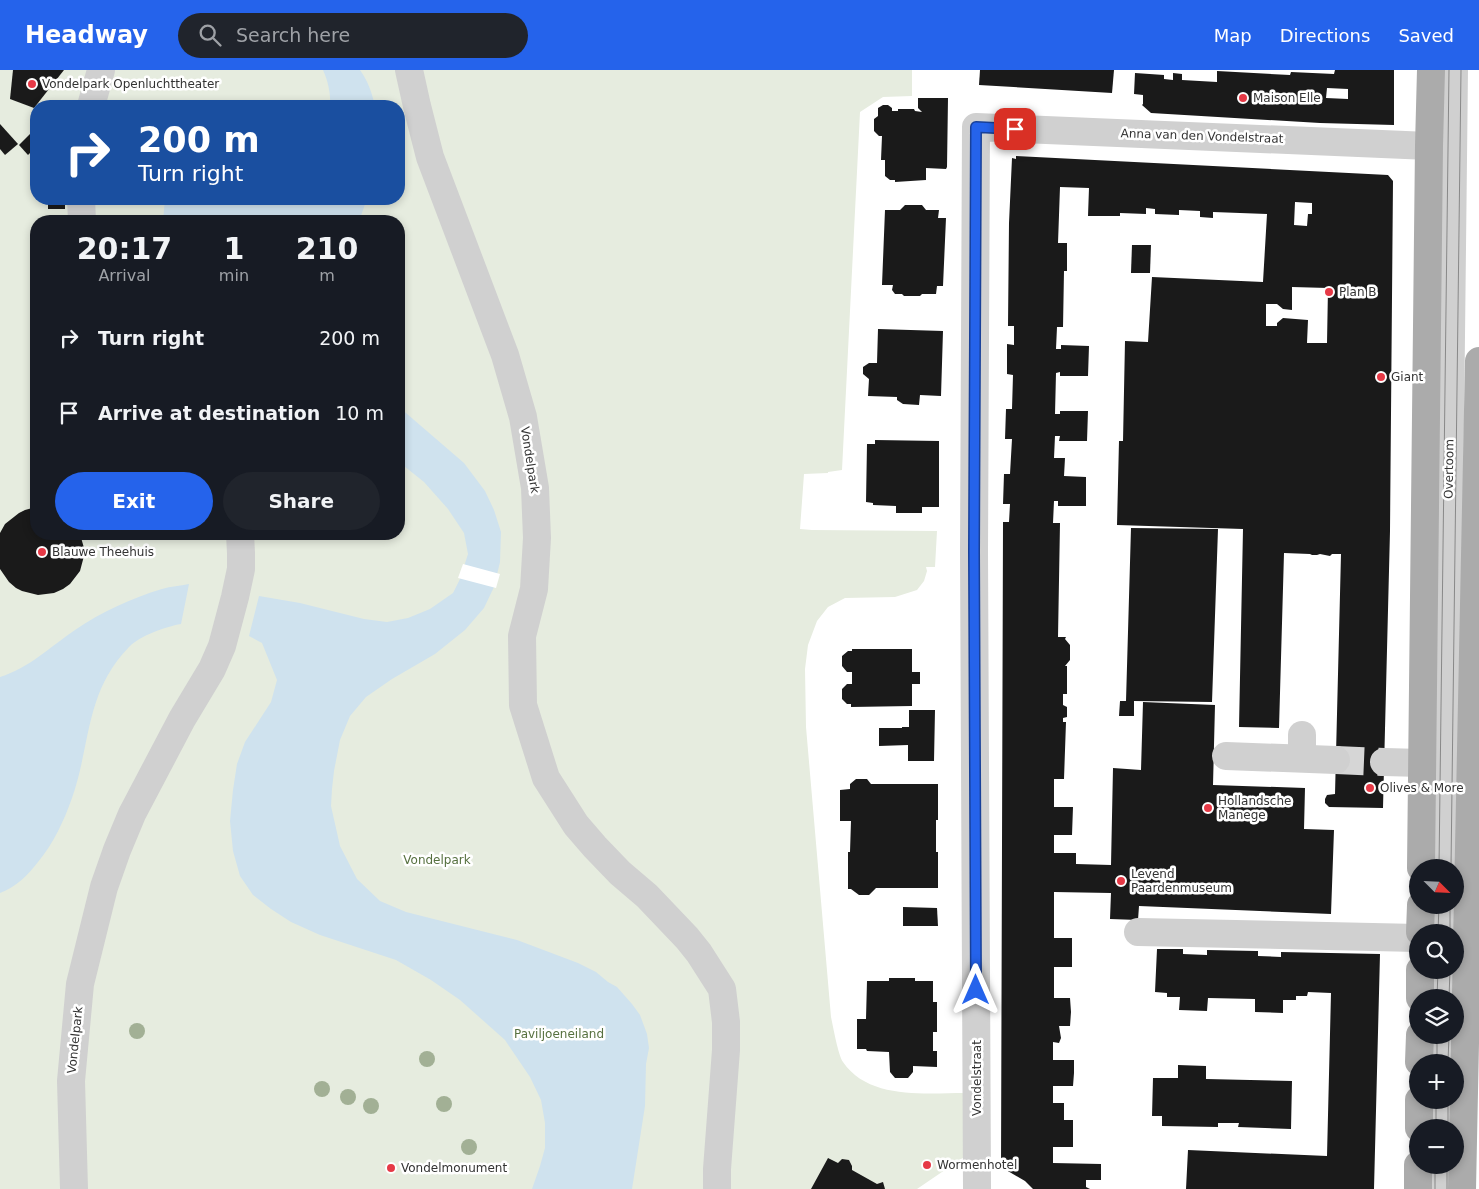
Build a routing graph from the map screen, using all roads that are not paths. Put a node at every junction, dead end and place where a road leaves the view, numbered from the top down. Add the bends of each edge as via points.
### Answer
1 (102, 70) edge
2 (409, 70) edge
3 (1432, 70) edge
4 (1454, 70) edge
5 (93, 100) edge
6 (976, 127) joint
7 (1429, 146) junction
8 (1479, 361) edge
9 (240, 540) edge
10 (1226, 756) dead end
11 (1336, 760) tunnel mouth
12 (1384, 762) tunnel mouth
13 (1422, 762) junction
14 (1421, 859) edge
15 (1445, 859) edge
16 (1138, 932) dead end
17 (1409, 938) edge
18 (1418, 1174) edge
19 (1442, 1174) edge
20 (74, 1189) edge
21 (716, 1189) edge
22 (977, 1189) edge
23 (1418, 1189) edge
24 (1442, 1189) edge
25 (1462, 1189) edge

1 - 5 street
2 - 21 street, Vondelpark via 430,157 506,355 523,417 535,488 537,538 534,589 522,636 523,705 546,778 576,825 687,938 722,989 726,1050
3 - 7 main road, Overtoom
4 - 15 street, Overtoom
6 - 7 street, Anna van den Vondelstraat
6 - 22 street, Vondelstraat
7 - 13 main road, Overtoom
8 - 25 main road
9 - 20 street, Vondelpark via 241,569 222,646 132,814 104,887 80,984 71,1081
10 - 11 street via 1302,747
12 - 13 street
13 - 14 main road, Overtoom
16 - 17 street
18 - 23 main road
19 - 24 street

